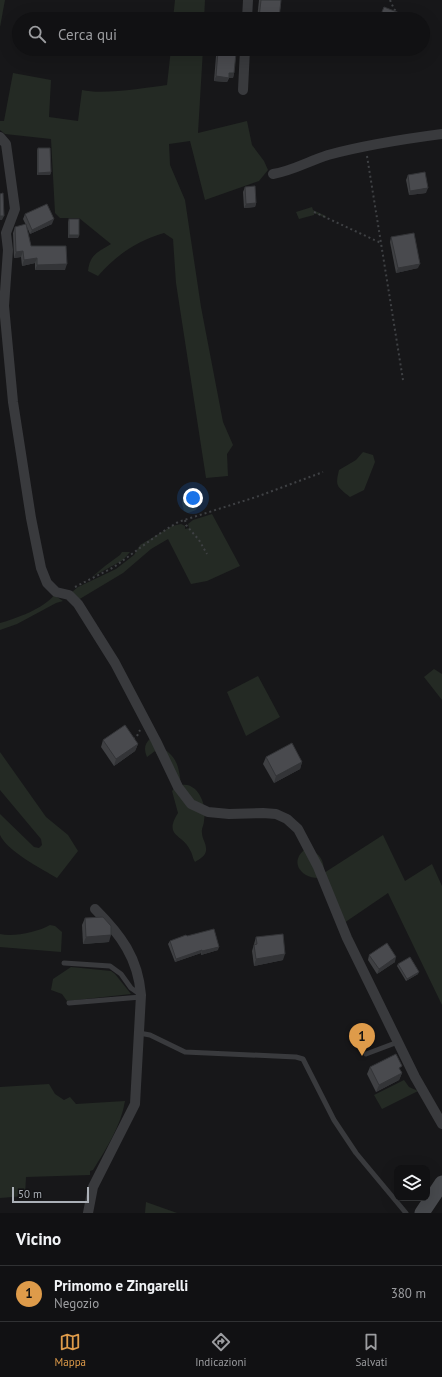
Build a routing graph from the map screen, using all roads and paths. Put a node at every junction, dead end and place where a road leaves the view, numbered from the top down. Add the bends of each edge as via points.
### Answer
1 (248, 0) edge
2 (390, 0) edge
3 (247, 12) edge
4 (397, 12) edge
5 (245, 56) edge
6 (243, 90) dead end
7 (442, 134) edge
8 (0, 137) edge
9 (368, 147) junction
10 (273, 174) dead end
11 (314, 212) dead end
12 (381, 243) junction
13 (403, 380) dead end
14 (323, 472) dead end
15 (185, 520) junction
16 (207, 554) dead end
17 (67, 595) junction
18 (140, 727) dead end
19 (129, 742) edge
20 (96, 909) dead end
21 (64, 963) dead end
22 (141, 996) junction
23 (69, 1003) dead end
24 (139, 1033) junction
25 (398, 1042) junction
26 (366, 1054) dead end
27 (442, 1124) edge
28 (442, 1183) edge
29 (88, 1213) edge
30 (406, 1213) edge
31 (422, 1213) edge

1 - 3 street
2 - 4 path
5 - 6 street
7 - 9 street
8 - 17 street via 6,144 15,209 6,233 8,250 4,306 14,402 41,568 47,583 56,592
9 - 10 street via 327,156 286,172
9 - 12 path via 366,152
11 - 12 path
12 - 13 path
14 - 15 path
15 - 16 path
15 - 17 path via 159,534 114,567 76,586
17 - 25 street via 78,604 115,663 178,787 191,804 208,812 276,814 287,819 298,829 318,867 346,938
18 - 19 path via 137,736
20 - 22 street via 121,937 132,957 140,978
21 - 22 lane via 110,966
22 - 23 lane
22 - 24 street
24 - 29 street via 135,1104 93,1187
24 - 30 lane via 150,1034 185,1052 290,1056 303,1060 334,1120 356,1153
25 - 26 lane
25 - 27 street
28 - 31 main road

